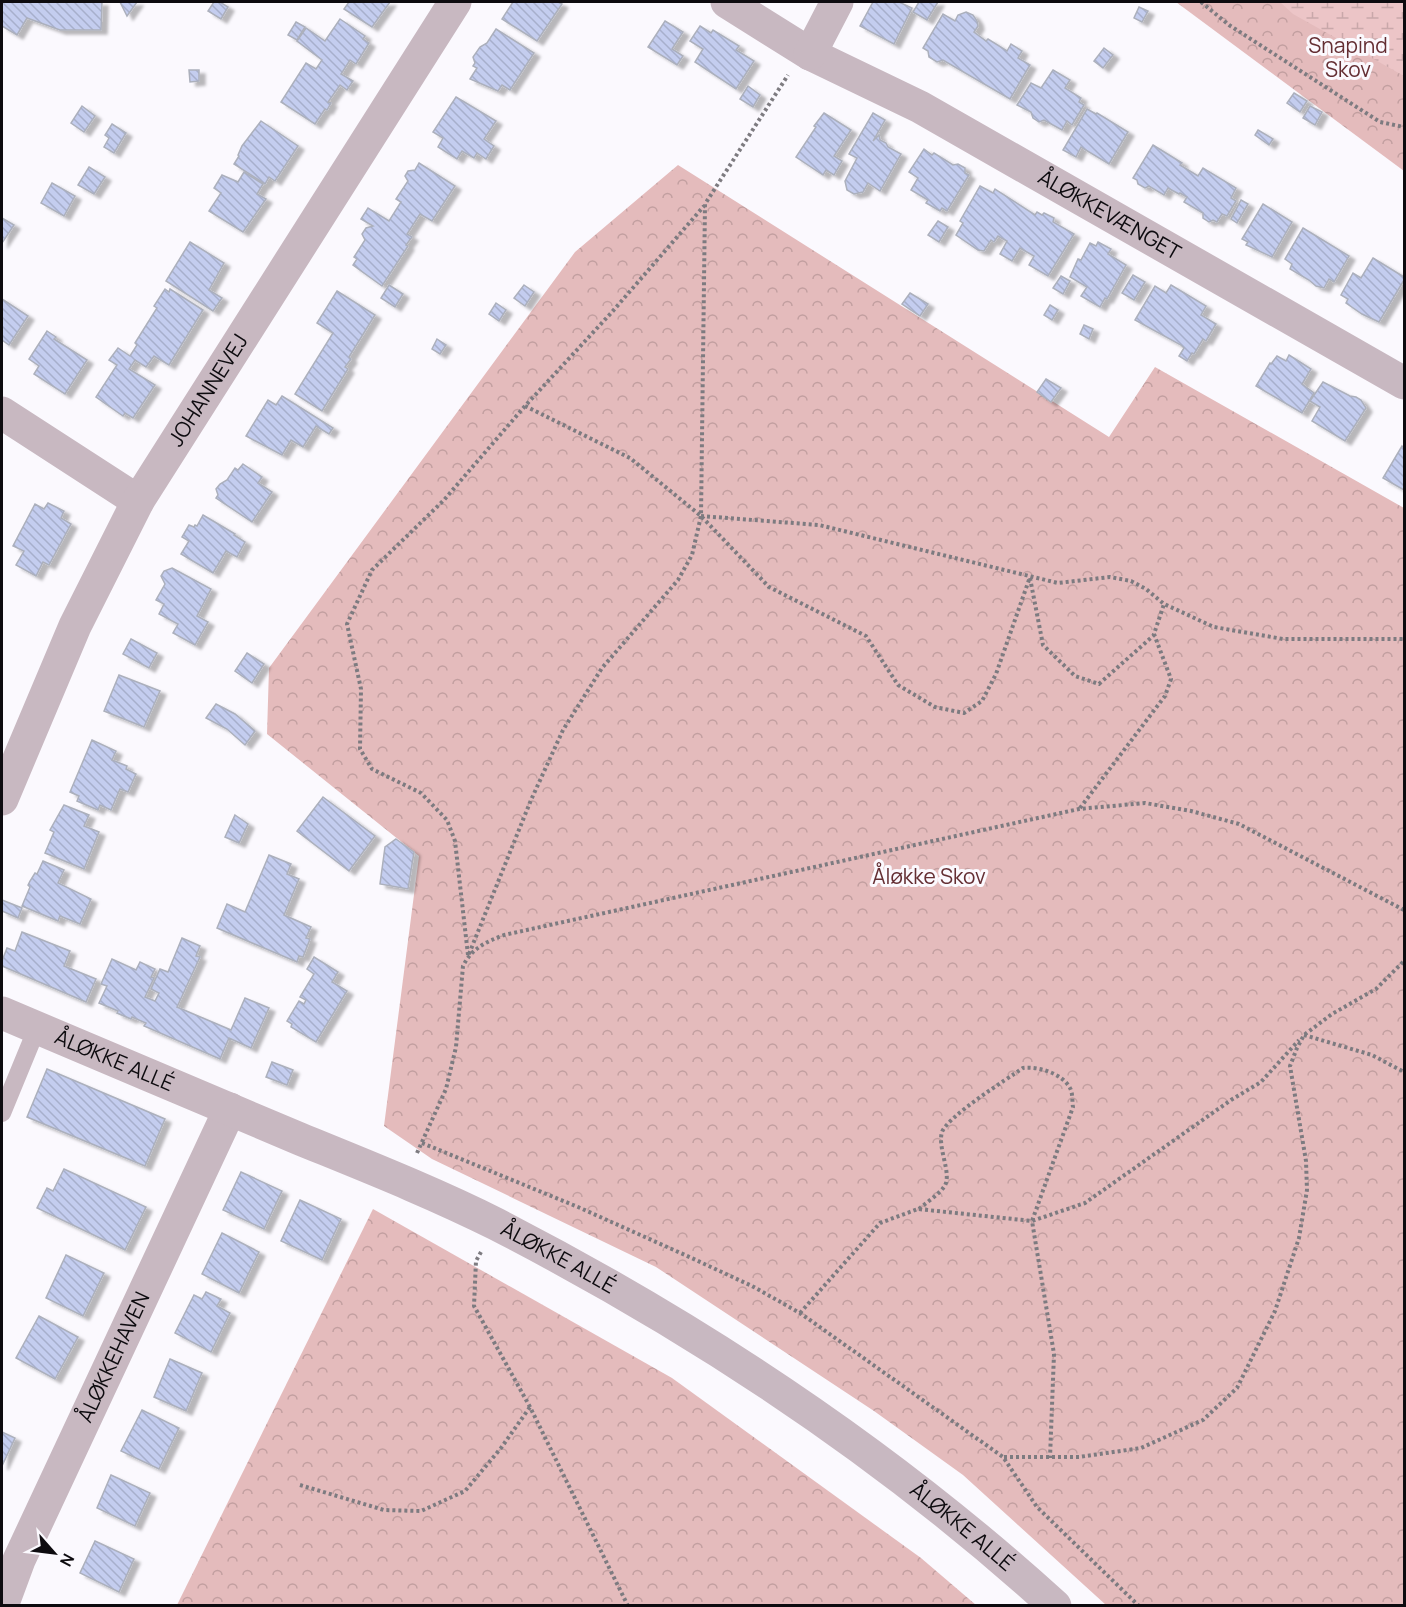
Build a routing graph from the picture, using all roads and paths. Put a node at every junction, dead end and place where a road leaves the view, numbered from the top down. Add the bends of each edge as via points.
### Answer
1 (454, 2) edge
2 (727, 2) edge
3 (837, 2) edge
4 (1201, 2) edge
5 (810, 54) junction
6 (1404, 126) edge
7 (705, 204) junction
8 (1404, 383) edge
9 (525, 406) junction
10 (2, 413) edge
11 (138, 501) junction
12 (701, 516) junction
13 (1030, 577) junction
14 (1164, 604) junction
15 (1154, 634) junction
16 (1404, 639) edge
17 (2, 799) edge
18 (1079, 809) junction
19 (1404, 910) edge
20 (468, 956) junction
21 (1404, 961) edge
22 (2, 1013) edge
23 (37, 1028) junction
24 (1304, 1035) junction
25 (1404, 1072) edge
26 (230, 1109) junction
27 (2, 1113) edge
28 (422, 1143) junction
29 (405, 1182) junction
30 (918, 1209) junction
31 (1032, 1221) junction
32 (495, 1224) junction
33 (801, 1313) junction
34 (530, 1407) junction
35 (1003, 1457) junction
36 (1050, 1458) junction
37 (300, 1485) dead end
38 (2, 1605) edge
39 (628, 1605) edge
40 (1054, 1605) edge
41 (1139, 1605) edge

1 - 11 street, JOHANNEVEJ
2 - 5 street, ÅLØKKEVÆNGET
3 - 5 street
4 - 6 path via 1229,25 1380,122
5 - 7 path via 792,68
5 - 8 street, ÅLØKKEVÆNGET via 920,107
7 - 9 path
7 - 12 path
9 - 12 path via 630,458
9 - 20 path via 444,500 372,570 347,624 361,688 360,749 372,769 421,793 447,820 455,841
10 - 11 street
11 - 17 street, JOHANNEVEJ via 75,626
12 - 13 path via 819,525
12 - 13 path via 769,587 866,636 898,686 935,707 964,713 982,701 996,675
12 - 20 path via 692,555 678,580 602,668 563,730
13 - 14 path via 1058,583 1110,577 1131,581
13 - 15 path via 1043,645 1075,676 1100,684
14 - 15 path
14 - 16 path via 1214,627 1282,639
15 - 18 path via 1171,679 1165,696
18 - 19 path via 1145,803 1239,824
18 - 20 path via 504,935 483,943
20 - 28 path via 461,976 456,1047 446,1089
21 - 24 path via 1376,989
22 - 23 street, ÅLØKKE ALLÉ
23 - 26 street, ÅLØKKE ALLÉ
23 - 27 lane
24 - 25 path via 1372,1055
24 - 31 path via 1262,1082 1085,1203
24 - 36 path via 1290,1066 1306,1161 1307,1190 1299,1238 1275,1311 1238,1388 1203,1420 1141,1449
26 - 29 street, ÅLØKKE ALLÉ
26 - 38 street, ÅLØKKEHAVEN via 19,1560
28 - 29 path
28 - 33 path via 578,1207 752,1286
29 - 32 street, ÅLØKKE ALLÉ
30 - 31 path
30 - 31 path via 945,1187 948,1178 942,1156 942,1132 955,1117 1023,1068 1033,1067 1058,1076 1071,1088 1072,1107
30 - 33 path via 880,1223
31 - 36 path via 1054,1354
32 - 34 path via 476,1261 474,1306
32 - 40 street, ÅLØKKE ALLÉ via 755,1373 896,1474
33 - 35 path
34 - 37 path via 465,1491 421,1511 384,1510
34 - 39 path
35 - 36 path
35 - 41 path via 1037,1507

